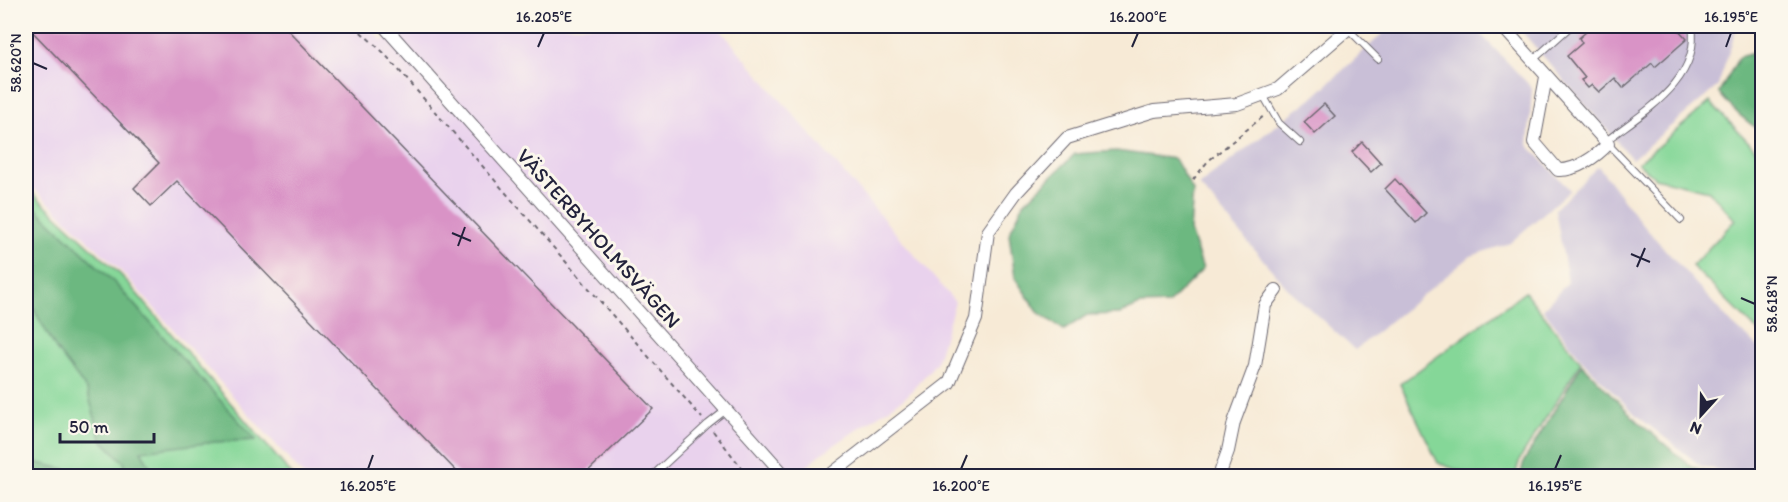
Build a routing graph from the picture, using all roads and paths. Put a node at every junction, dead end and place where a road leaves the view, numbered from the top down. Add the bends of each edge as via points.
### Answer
1 (354, 26) edge
2 (384, 26) edge
3 (1502, 26) edge
4 (1571, 26) edge
5 (1692, 26) edge
6 (1349, 27) edge
7 (1378, 59) dead end
8 (1532, 61) junction
9 (1546, 77) junction
10 (1263, 94) junction
11 (1272, 110) junction
12 (1300, 142) dead end
13 (1606, 143) junction
14 (1193, 180) dead end
15 (1681, 220) dead end
16 (1276, 290) dead end
17 (726, 410) junction
18 (708, 424) junction
19 (652, 477) edge
20 (748, 477) edge
21 (785, 477) edge
22 (829, 477) edge
23 (1219, 477) edge

1 - 18 path via 383,52
2 - 17 street, VÄSTERBYHOLMSVÄGEN
3 - 8 street
4 - 8 lane
5 - 13 lane via 1692,52 1672,88
6 - 7 lane
6 - 10 street via 1278,89
8 - 9 street
9 - 13 street
9 - 13 street via 1534,142 1558,170 1578,165 1600,152
10 - 11 lane
10 - 22 street via 1237,104 1154,111 1067,138 1016,193 988,232 976,319 949,383
11 - 12 lane via 1279,123
11 - 14 path via 1208,161
13 - 15 lane
16 - 23 street via 1265,305 1255,366
17 - 18 lane
17 - 21 street, VÄSTERBYHOLMSVÄGEN
18 - 19 lane
18 - 20 path

